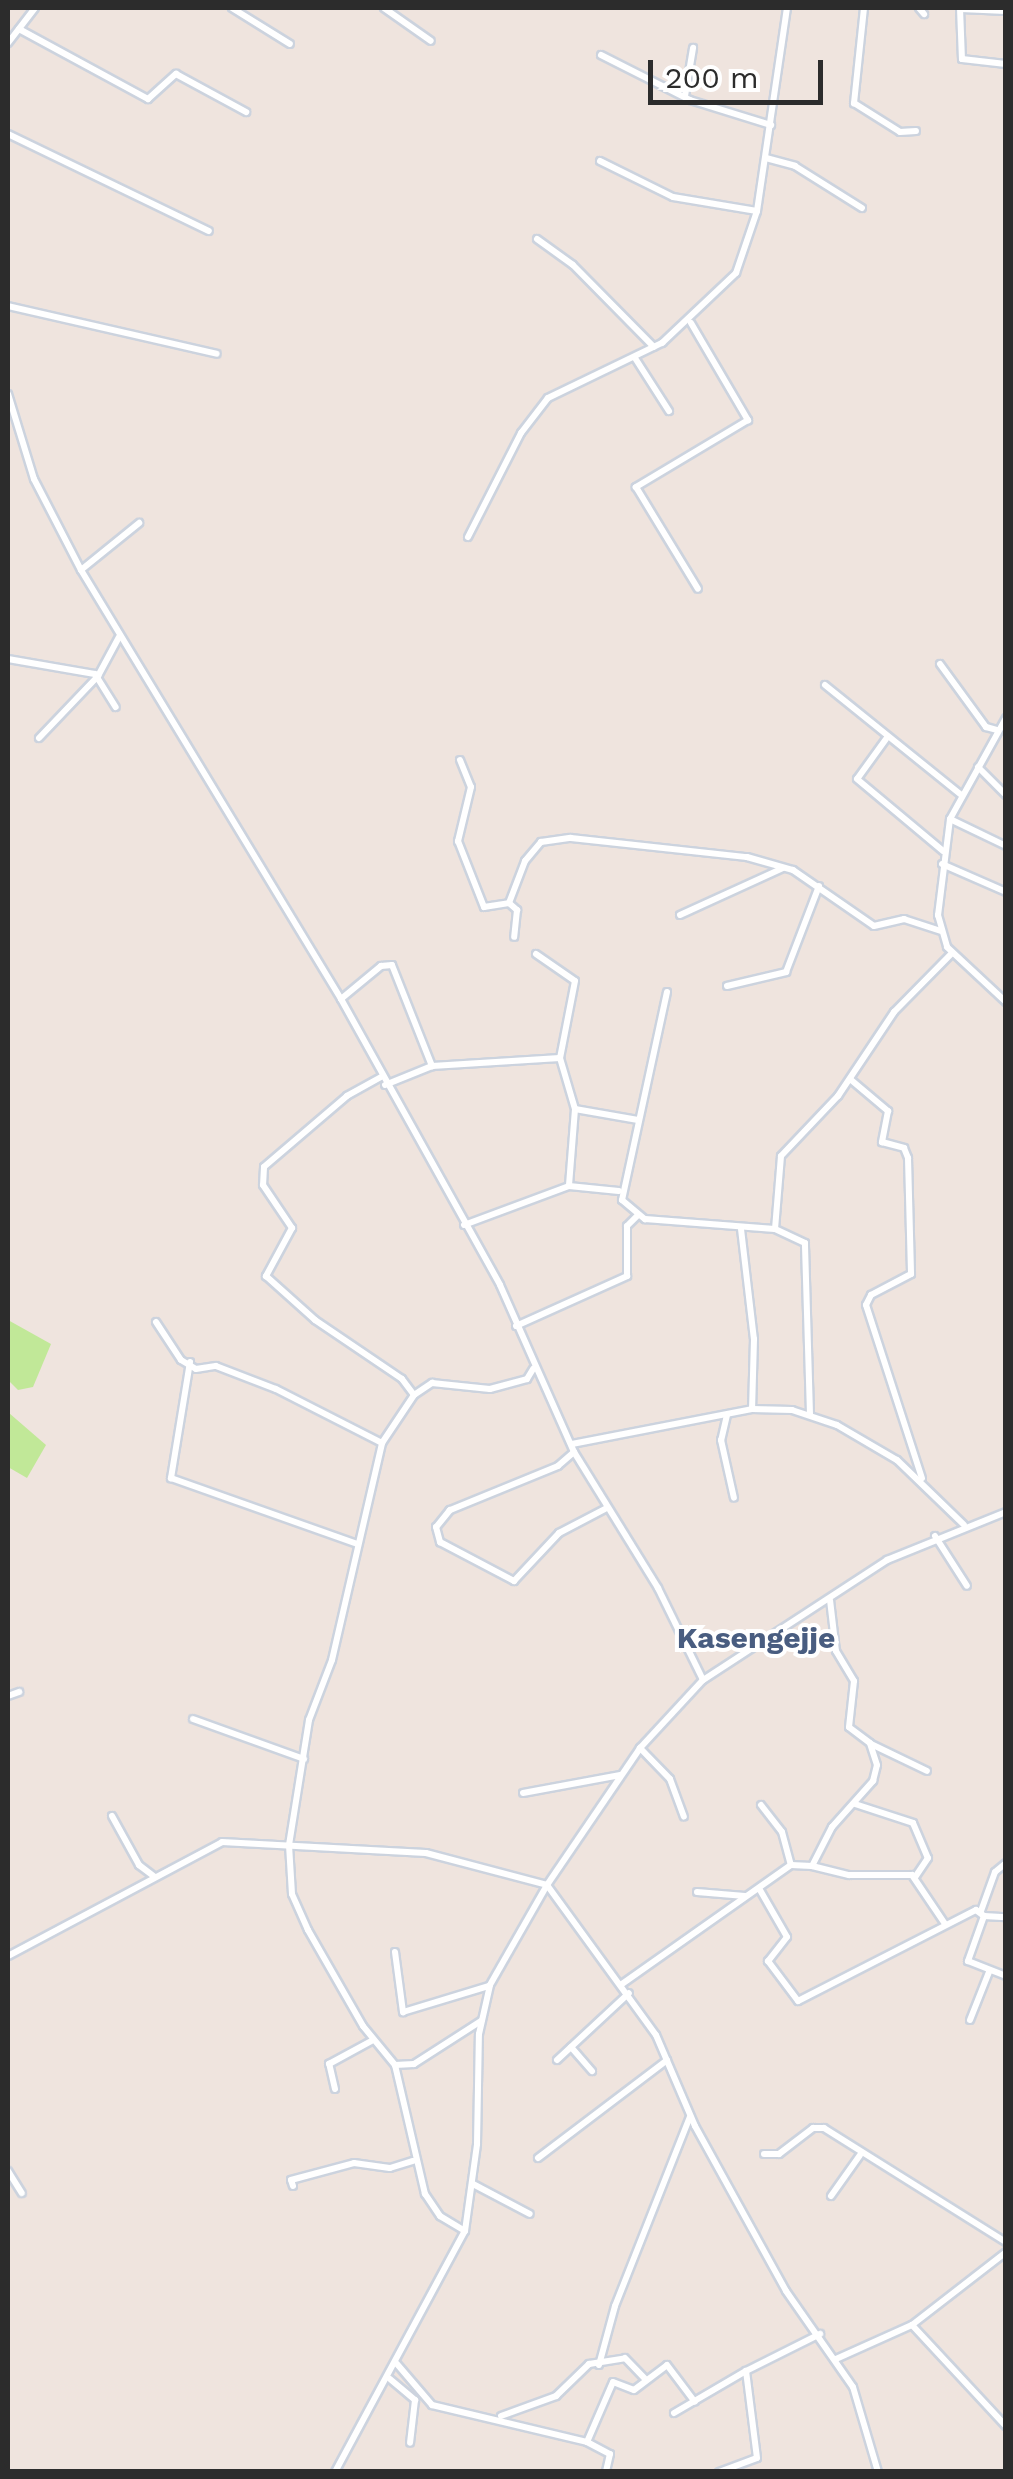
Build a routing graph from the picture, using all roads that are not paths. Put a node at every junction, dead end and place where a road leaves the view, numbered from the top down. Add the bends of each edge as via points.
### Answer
1 (35, 8) edge
2 (232, 8) edge
3 (384, 8) edge
4 (787, 8) edge
5 (864, 8) edge
6 (961, 8) edge
7 (1006, 11) edge
8 (19, 29) junction
9 (430, 40) dead end
10 (8, 43) edge
11 (290, 44) dead end
12 (693, 48) dead end
13 (601, 55) dead end
14 (1006, 64) edge
15 (685, 96) junction
16 (246, 112) dead end
17 (770, 125) junction
18 (916, 132) dead end
19 (8, 134) edge
20 (766, 158) junction
21 (600, 161) dead end
22 (862, 208) dead end
23 (757, 211) junction
24 (209, 231) dead end
25 (537, 239) dead end
26 (8, 306) edge
27 (690, 323) junction
28 (654, 346) junction
29 (217, 354) dead end
30 (635, 358) junction
31 (8, 394) edge
32 (669, 411) dead end
33 (139, 523) dead end
34 (468, 537) dead end
35 (81, 570) junction
36 (698, 589) dead end
37 (119, 636) junction
38 (8, 659) edge
39 (940, 664) dead end
40 (98, 676) junction
41 (824, 684) dead end
42 (116, 707) dead end
43 (1006, 718) edge
44 (999, 730) junction
45 (39, 738) dead end
46 (886, 740) junction
47 (460, 760) dead end
48 (978, 768) junction
49 (960, 794) junction
50 (1006, 795) edge
51 (950, 819) junction
52 (1006, 846) edge
53 (943, 852) junction
54 (941, 864) junction
55 (784, 868) junction
56 (819, 886) junction
57 (1006, 892) edge
58 (509, 902) junction
59 (680, 915) dead end
60 (940, 932) junction
61 (514, 937) dead end
62 (952, 953) junction
63 (536, 954) dead end
64 (727, 986) dead end
65 (667, 992) dead end
66 (340, 999) junction
67 (1006, 1002) edge
68 (560, 1058) junction
69 (432, 1066) junction
70 (850, 1079) junction
71 (383, 1081) junction
72 (575, 1109) junction
73 (638, 1120) junction
74 (569, 1186) junction
75 (620, 1191) junction
76 (637, 1216) junction
77 (464, 1225) junction
78 (742, 1229) junction
79 (775, 1229) junction
80 (156, 1322) dead end
81 (516, 1326) junction
82 (190, 1362) junction
83 (533, 1369) junction
84 (414, 1396) junction
85 (752, 1409) junction
86 (727, 1414) junction
87 (810, 1414) junction
88 (382, 1443) junction
89 (573, 1448) junction
90 (922, 1478) junction
91 (734, 1498) dead end
92 (604, 1509) junction
93 (1006, 1512) edge
94 (964, 1525) junction
95 (934, 1536) junction
96 (357, 1544) junction
97 (967, 1586) dead end
98 (830, 1600) junction
99 (703, 1680) junction
100 (20, 1692) dead end
101 (8, 1696) edge
102 (192, 1718) dead end
103 (870, 1744) junction
104 (640, 1748) junction
105 (304, 1759) junction
106 (927, 1771) dead end
107 (621, 1775) junction
108 (523, 1792) dead end
109 (855, 1804) junction
110 (761, 1806) dead end
111 (112, 1816) dead end
112 (684, 1817) dead end
113 (289, 1845) junction
114 (1006, 1862) edge
115 (790, 1865) junction
116 (812, 1866) junction
117 (916, 1876) junction
118 (156, 1878) junction
119 (547, 1886) junction
120 (760, 1890) junction
121 (697, 1892) dead end
122 (746, 1896) junction
123 (982, 1913) junction
124 (1006, 1917) edge
125 (945, 1924) junction
126 (394, 1952) dead end
127 (8, 1956) edge
128 (989, 1972) junction
129 (1006, 1976) edge
130 (622, 1984) junction
131 (490, 1986) junction
132 (629, 1992) junction
133 (481, 2020) junction
134 (970, 2020) dead end
135 (373, 2040) junction
136 (571, 2047) junction
137 (556, 2060) dead end
138 (667, 2060) junction
139 (395, 2064) junction
140 (592, 2071) dead end
141 (336, 2089) dead end
142 (691, 2116) junction
143 (764, 2154) dead end
144 (860, 2155) junction
145 (538, 2158) dead end
146 (414, 2161) junction
147 (8, 2172) edge
148 (473, 2184) junction
149 (293, 2186) dead end
150 (22, 2194) dead end
151 (831, 2196) dead end
152 (530, 2214) dead end
153 (464, 2231) junction
154 (1006, 2242) edge
155 (1006, 2252) edge
156 (912, 2325) junction
157 (820, 2334) junction
158 (836, 2359) junction
159 (397, 2364) junction
160 (599, 2365) junction
161 (746, 2371) junction
162 (390, 2378) junction
163 (646, 2380) junction
164 (695, 2402) junction
165 (432, 2405) junction
166 (416, 2411) junction
167 (674, 2414) dead end
168 (500, 2416) junction
169 (1006, 2426) edge
170 (587, 2442) junction
171 (410, 2443) dead end
172 (335, 2472) edge
173 (606, 2472) edge
174 (719, 2472) edge
175 (878, 2472) edge

1 - 8 street
2 - 11 street
3 - 9 street
4 - 17 street
5 - 18 street via 854,103 900,132
6 - 7 street
6 - 14 street via 962,59
8 - 10 street
8 - 16 street via 148,99 176,74
12 - 15 street
13 - 15 street
15 - 17 street
17 - 20 street
19 - 24 street
20 - 22 street via 794,166
20 - 23 street
21 - 23 street via 672,197
23 - 27 street via 736,273
25 - 28 street
26 - 29 street
27 - 28 street
27 - 36 street via 748,420 636,487
28 - 30 street
30 - 32 street
30 - 34 street via 548,398 521,433
31 - 35 street via 34,479
33 - 35 street
35 - 37 street
37 - 40 street
37 - 66 street
38 - 40 street
39 - 44 street via 986,727
40 - 42 street
40 - 45 street
41 - 46 street
43 - 44 street
44 - 48 street
46 - 49 street
46 - 53 street via 857,779
47 - 58 street via 471,788 458,841 479,904
48 - 49 street
48 - 50 street
49 - 51 street
51 - 52 street
51 - 53 street
53 - 54 street
54 - 57 street
54 - 60 street
55 - 56 street
55 - 58 street via 746,857 553,838 530,854
55 - 59 street
56 - 60 street via 874,926 908,920
56 - 64 street via 786,972
58 - 61 street via 516,910
60 - 62 street
62 - 67 street
62 - 70 street via 894,1012
63 - 68 street via 575,981
65 - 73 street
66 - 69 street via 381,966 392,965
66 - 71 street
68 - 69 street
68 - 72 street
69 - 71 street
70 - 79 street via 784,1150
70 - 90 street via 888,1111 882,1142 904,1148 908,1158 911,1274 870,1294 866,1305
71 - 77 street
71 - 84 street via 347,1096 264,1167 264,1185 292,1228 266,1276 315,1320 402,1379
72 - 73 street
72 - 74 street
73 - 75 street
74 - 75 street
74 - 77 street
75 - 76 street
76 - 78 street
76 - 81 street via 627,1226 628,1276
77 - 81 street
78 - 79 street
78 - 85 street via 754,1340
79 - 87 street via 804,1243
80 - 82 street via 181,1360
81 - 83 street
82 - 88 street via 276,1390
82 - 96 street via 171,1478
83 - 84 street via 504,1386 481,1390 448,1381
83 - 89 street
84 - 88 street
85 - 86 street
85 - 87 street
86 - 89 street
86 - 91 street via 721,1440
87 - 90 street
88 - 96 street
89 - 92 street
89 - 92 street via 558,1466 450,1510 436,1528 440,1542 514,1581 558,1534
90 - 94 street
92 - 99 street via 658,1588
93 - 94 street
94 - 95 street
95 - 97 street
95 - 98 street
96 - 105 street
98 - 99 street
98 - 103 street via 837,1656 854,1681 850,1727
99 - 104 street
100 - 101 street
102 - 105 street
103 - 106 street
103 - 109 street via 875,1774
104 - 107 street
104 - 112 street via 670,1779
105 - 113 street
107 - 108 street
107 - 119 street
109 - 116 street via 832,1827
109 - 117 street via 913,1823 928,1858
110 - 115 street via 782,1832
111 - 118 street via 139,1865
113 - 118 street via 222,1842
113 - 119 street via 426,1852
113 - 135 street via 300,1912
114 - 123 street via 995,1872
115 - 116 street
115 - 120 street
116 - 117 street via 849,1875
117 - 125 street
118 - 127 street
119 - 130 street via 568,1922
119 - 131 street
120 - 122 street
120 - 125 street via 787,1937 768,1961 798,2001
121 - 122 street
122 - 130 street
123 - 124 street
123 - 125 street
123 - 128 street via 968,1961
126 - 131 street via 404,2012
128 - 129 street
128 - 134 street
130 - 132 street
131 - 133 street
132 - 136 street
132 - 138 street
133 - 139 street via 414,2064
133 - 148 street
135 - 139 street
135 - 141 street via 328,2064
136 - 137 street
136 - 140 street
138 - 142 street
138 - 145 street
139 - 146 street
142 - 157 street via 786,2291
142 - 160 street
143 - 144 street via 779,2154 820,2127
144 - 151 street
144 - 154 street
146 - 149 street via 390,2168 354,2163 291,2180
146 - 153 street via 435,2210
147 - 150 street
148 - 152 street
148 - 153 street
153 - 159 street
155 - 156 street
156 - 158 street
156 - 169 street
157 - 158 street
157 - 161 street
158 - 175 street via 859,2402
159 - 162 street
159 - 165 street
160 - 163 street via 625,2358
160 - 168 street via 586,2366 556,2396
161 - 164 street
161 - 174 street via 757,2458
162 - 166 street via 412,2394
162 - 172 street
163 - 164 street via 670,2366
163 - 170 street via 630,2390 610,2384
164 - 167 street
165 - 166 street
165 - 168 street
166 - 171 street
168 - 170 street
170 - 173 street via 610,2454

